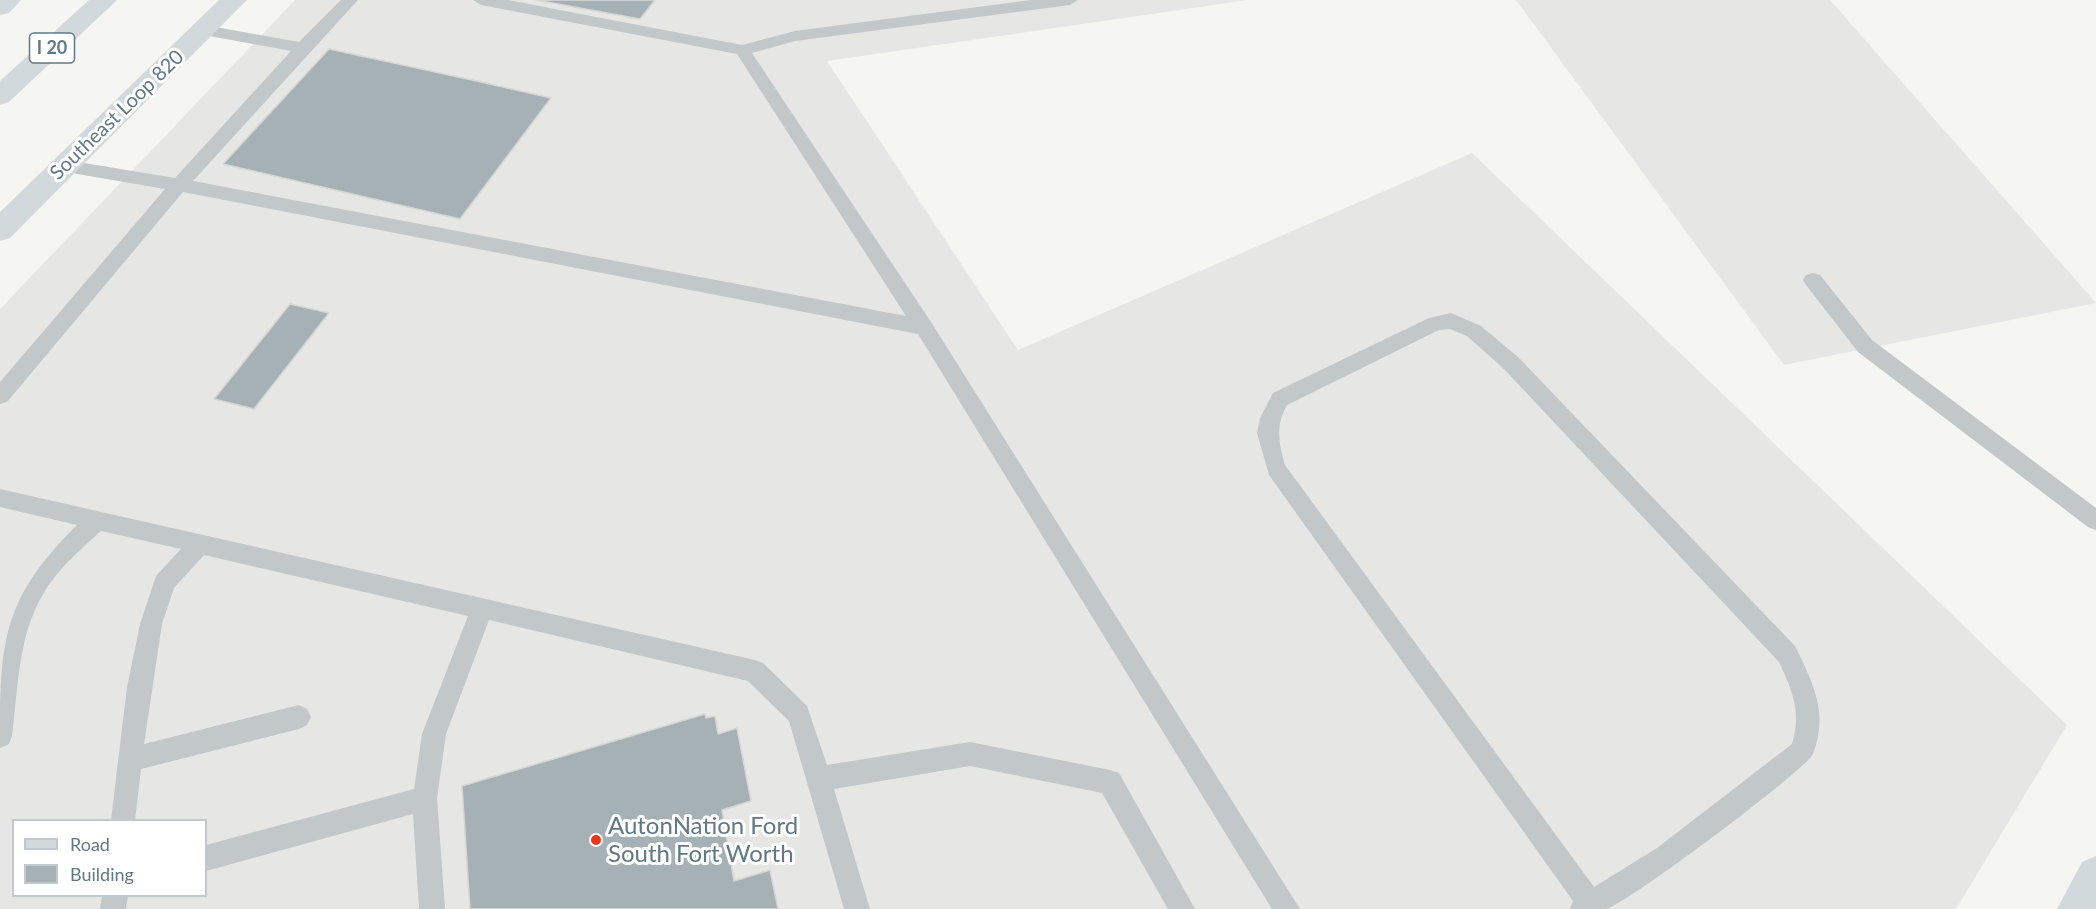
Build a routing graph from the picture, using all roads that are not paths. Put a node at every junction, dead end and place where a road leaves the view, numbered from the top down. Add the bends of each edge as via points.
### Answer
1 (8, 0) edge
2 (104, 0) edge
3 (234, 0) edge
4 (350, 0) edge
5 (481, 0) edge
6 (1070, 0) edge
7 (0, 7) edge
8 (204, 30) junction
9 (303, 48) junction
10 (742, 50) junction
11 (0, 96) edge
12 (66, 166) junction
13 (179, 186) junction
14 (0, 230) edge
15 (1813, 280) dead end
16 (924, 327) junction
17 (0, 396) edge
18 (1, 499) edge
19 (97, 520) junction
20 (2096, 520) edge
21 (200, 544) junction
22 (482, 608) junction
23 (299, 717) dead end
24 (0, 736) edge
25 (130, 760) junction
26 (818, 779) junction
27 (424, 798) junction
28 (123, 819) edge
29 (207, 858) edge
30 (2096, 876) edge
31 (1587, 906) edge
32 (432, 909) edge
33 (856, 909) edge
34 (1182, 909) edge
35 (1287, 909) edge
36 (2077, 909) edge

1 - 7 main road
2 - 11 main road, I 20
3 - 8 main road, Southeast Loop 820
4 - 9 lane
5 - 10 lane
6 - 10 lane via 795,36
8 - 9 lane
8 - 12 main road, Southeast Loop 820
9 - 13 lane
10 - 16 lane
12 - 13 lane
12 - 14 main road, Southeast Loop 820
13 - 16 lane
13 - 17 lane
15 - 20 lane via 1865,346
16 - 35 lane
18 - 19 lane
19 - 21 lane
19 - 24 lane via 51,564 33,589 18,624
21 - 22 lane
21 - 25 lane via 164,583 151,624
22 - 26 lane via 755,671 799,714
22 - 27 lane via 434,734
23 - 25 lane
25 - 28 lane
26 - 33 lane
26 - 34 lane via 970,754 1110,782
27 - 29 lane
27 - 32 lane
30 - 36 main road
31 - 31 lane via 1666,857 1802,752 1810,729 1808,696 1787,654 1511,363 1474,331 1450,321 1436,323 1280,399 1265,432 1276,469

